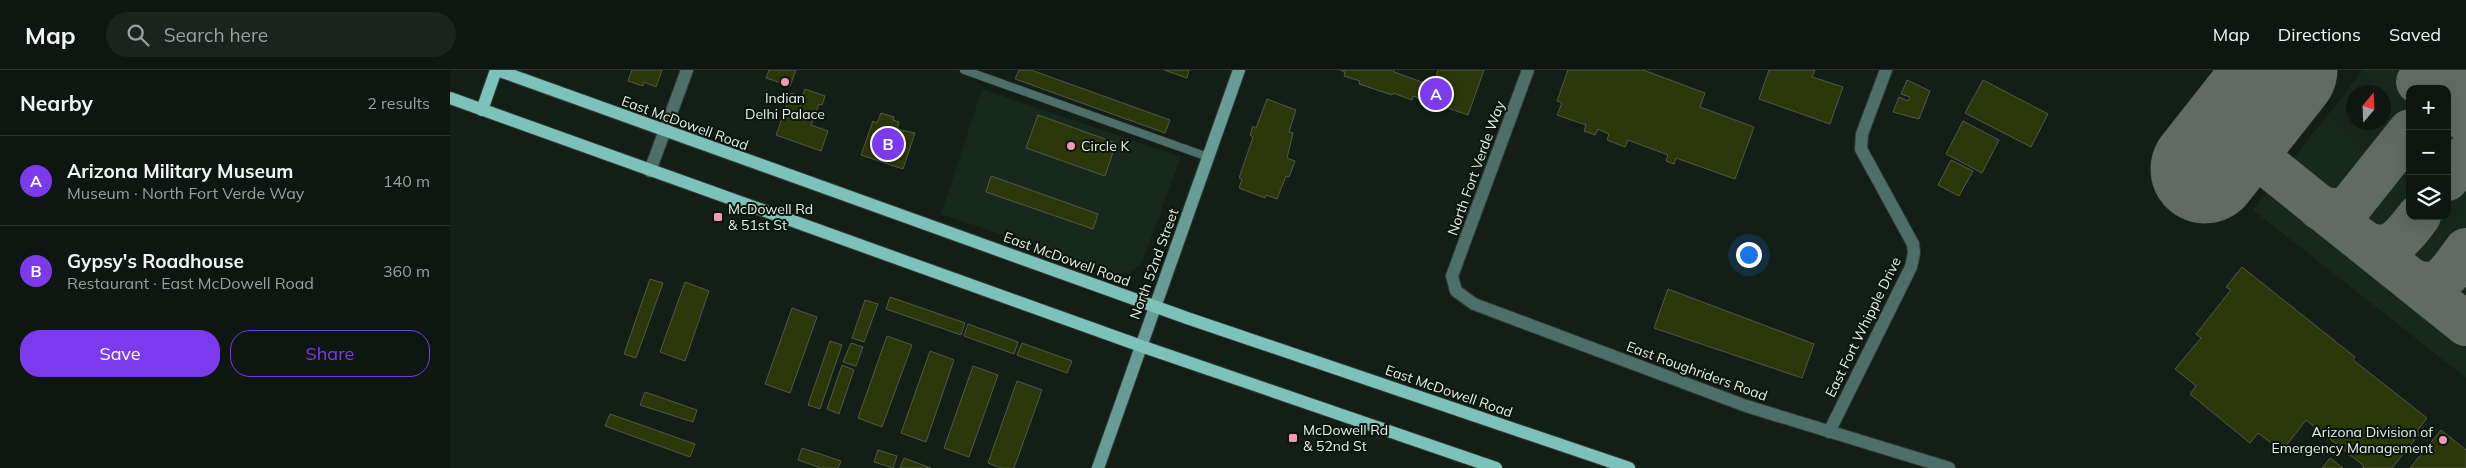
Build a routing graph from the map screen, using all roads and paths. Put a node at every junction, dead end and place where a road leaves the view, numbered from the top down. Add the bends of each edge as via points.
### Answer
1 (496, 70) edge
2 (687, 70) edge
3 (964, 70) edge
4 (1239, 70) edge
5 (1528, 70) edge
6 (1886, 70) edge
7 (450, 98) edge
8 (482, 110) junction
9 (664, 132) junction
10 (1208, 157) junction
11 (650, 171) junction
12 (1452, 276) joint
13 (1155, 306) junction
14 (1140, 346) junction
15 (1829, 432) junction
16 (1098, 468) edge
17 (1496, 468) edge
18 (1629, 468) edge
19 (1949, 468) edge

1 - 8 main road
1 - 9 main road, East McDowell Road
2 - 9 street
3 - 10 lane
4 - 10 main road, North 52nd Street
5 - 12 street, North Fort Verde Way
6 - 15 street, East Fort Whipple Drive via 1862,134 1861,149 1913,244 1914,253 1911,267
7 - 8 main road
8 - 11 main road
9 - 11 street
9 - 13 main road, East McDowell Road
10 - 13 main road, North 52nd Street
11 - 14 main road
12 - 15 street, East Roughriders Road via 1456,291 1474,304 1746,406
13 - 14 main road, North 52nd Street
13 - 18 main road, East McDowell Road
14 - 16 main road, North 52nd Street
14 - 17 main road
15 - 19 street, East Roughriders Road

